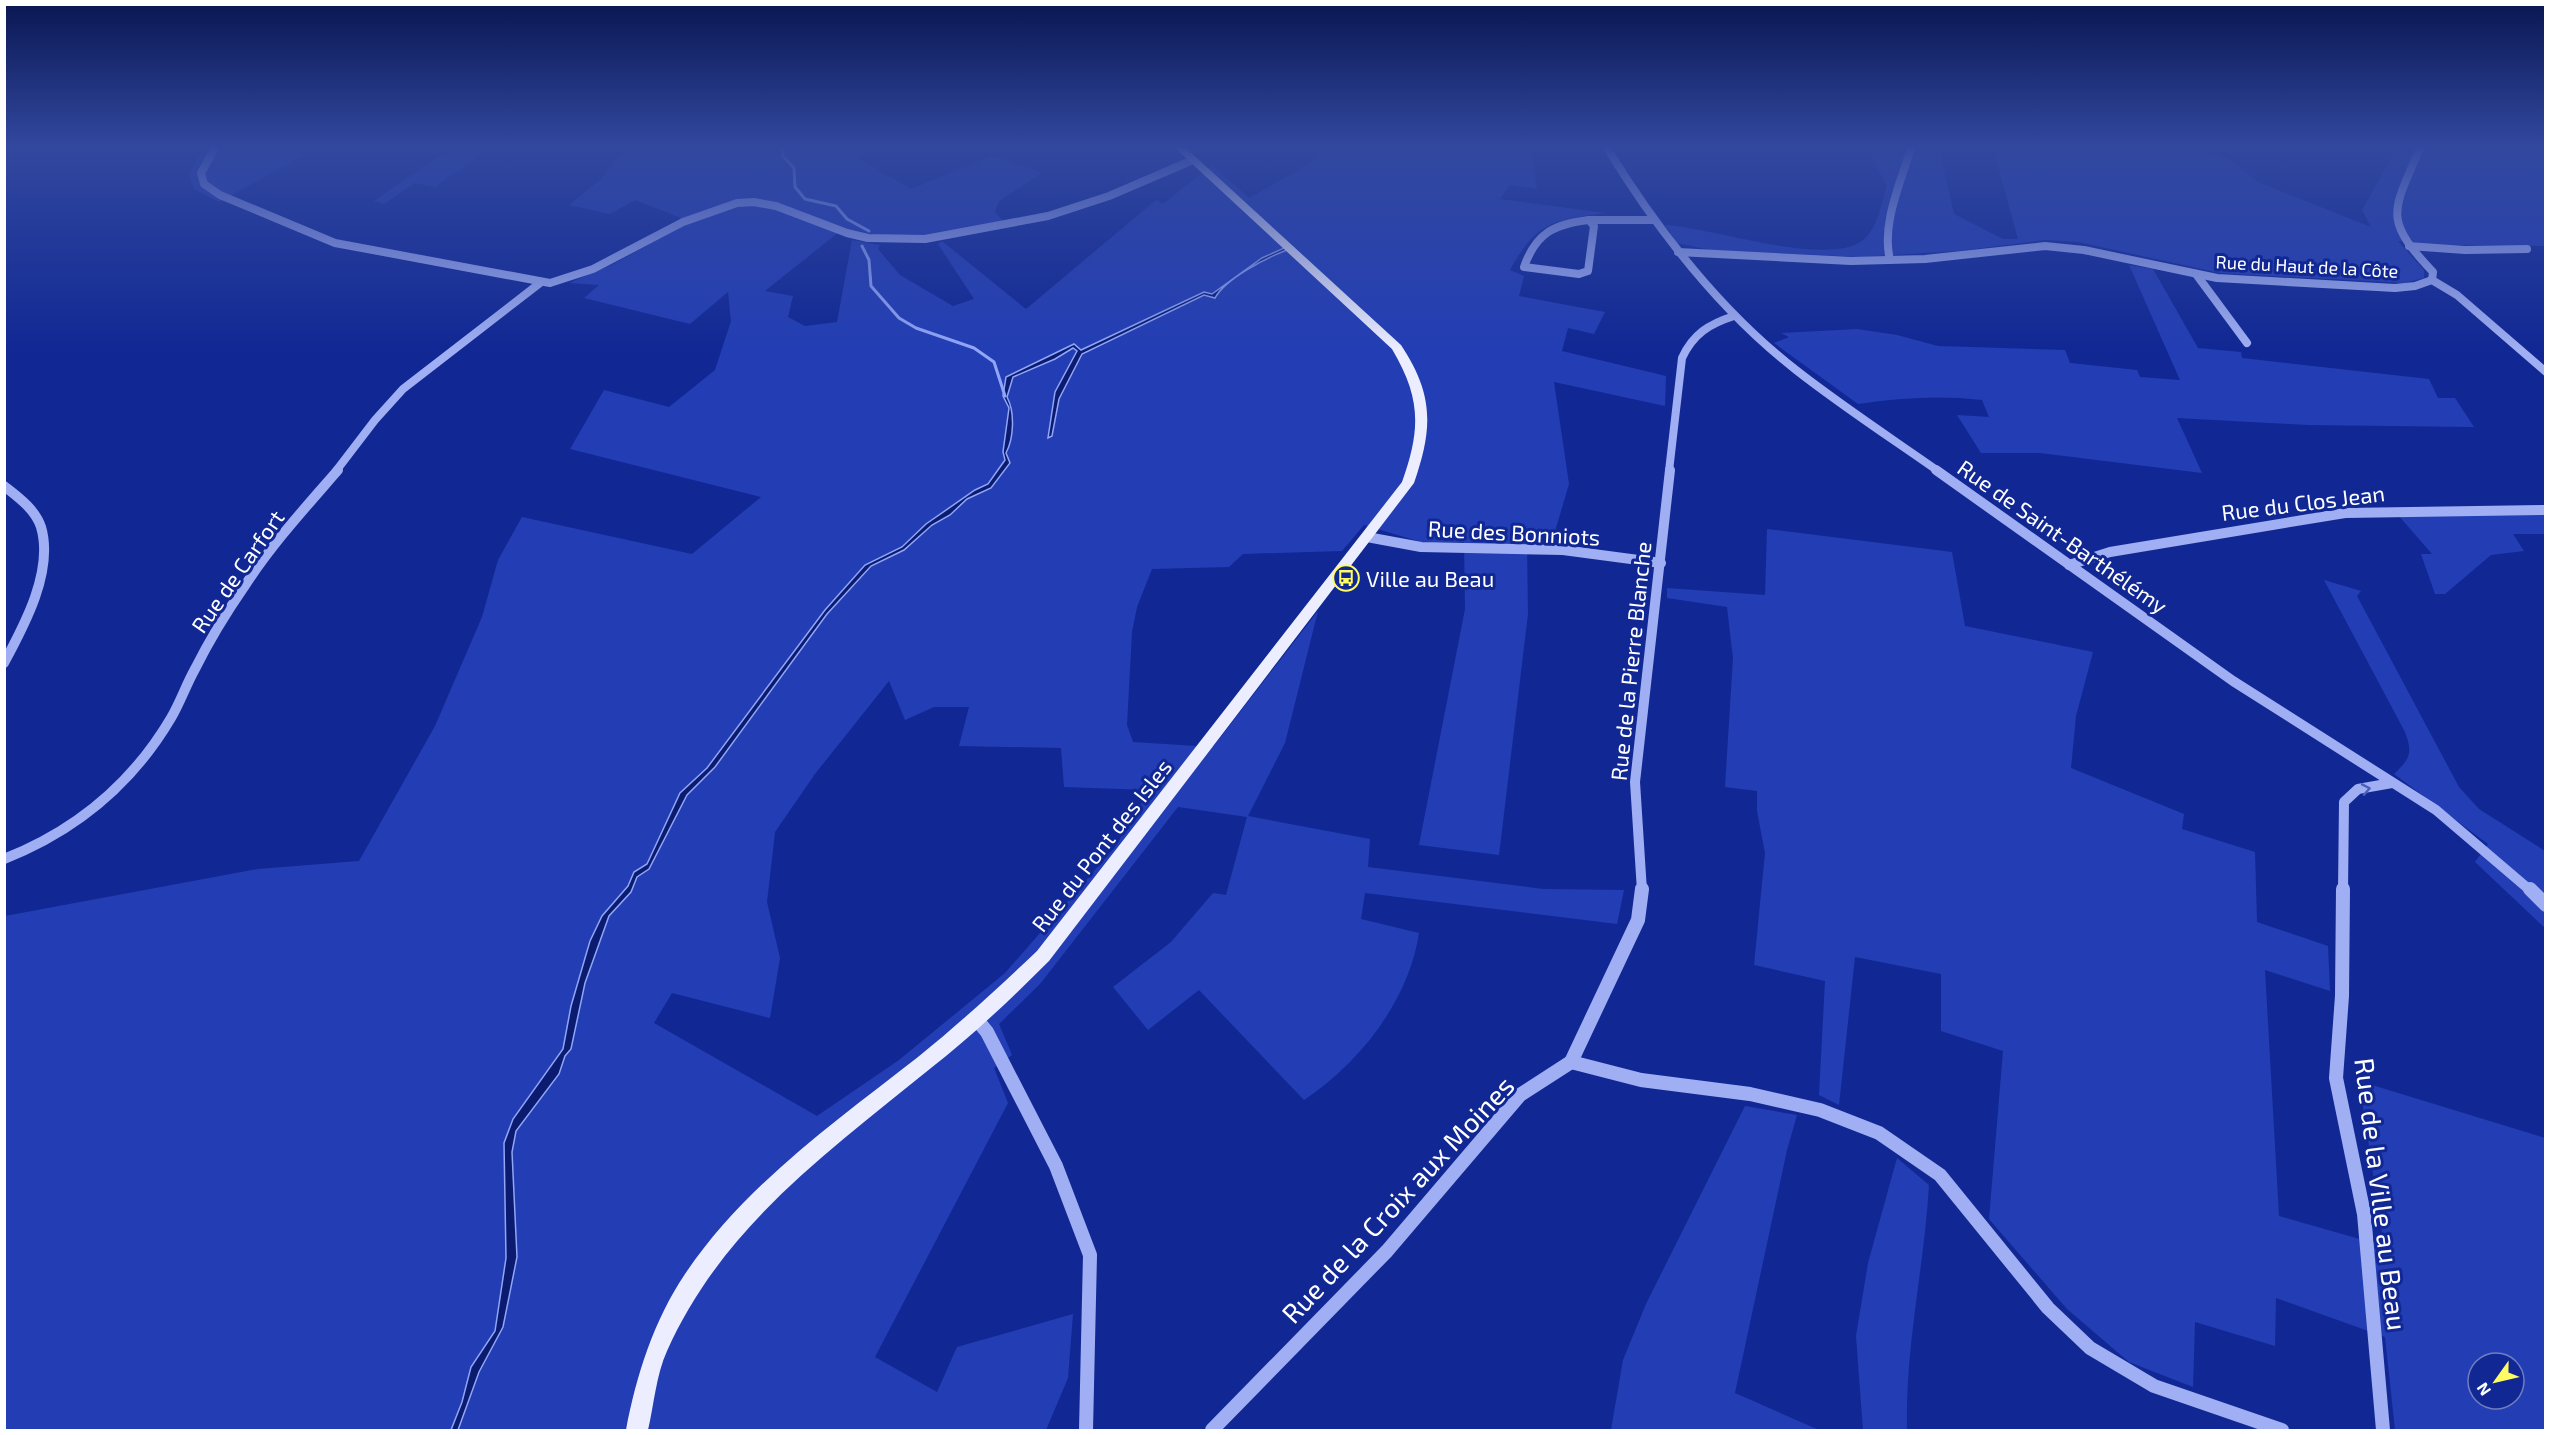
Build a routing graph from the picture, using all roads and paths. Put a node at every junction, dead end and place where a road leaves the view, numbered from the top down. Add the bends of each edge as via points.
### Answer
1 (266, 215) edge
2 (703, 215) edge
3 (800, 215) edge
4 (1051, 215) edge
5 (1254, 215) edge
6 (1649, 215) edge
7 (1893, 215) edge
8 (2397, 215) edge
9 (1588, 219) junction
10 (1652, 220) junction
11 (2409, 246) junction
12 (2527, 249) dead end
13 (1678, 252) junction
14 (1890, 260) junction
15 (2196, 274) junction
16 (2432, 280) junction
17 (540, 283) junction
18 (1734, 316) junction
19 (2247, 343) dead end
20 (2546, 372) edge
21 (4, 486) edge
22 (2546, 510) edge
23 (1367, 537) junction
24 (1661, 563) junction
25 (2069, 565) junction
26 (4, 663) edge
27 (2392, 783) junction
28 (4, 859) edge
29 (2546, 905) edge
30 (978, 1021) junction
31 (1571, 1062) junction
32 (637, 1431) edge
33 (1086, 1431) edge
34 (1212, 1431) edge
35 (2282, 1431) edge
36 (2383, 1431) edge

1 - 17 street via 322,239 365,251
2 - 17 street via 573,277
3 - 4 street via 868,237 925,239
5 - 23 main road, Rue du Pont des Isles via 1397,347 1423,398 1420,452 1408,483
6 - 10 street, Rue de Saint-Barthélémy
7 - 14 street via 1887,245
8 - 11 street via 2399,232
9 - 9 street via 1545,235 1526,256 1524,267 1588,272 1594,226
9 - 10 street
10 - 13 street, Rue de Saint-Barthélémy
11 - 12 street
11 - 16 street via 2433,272
13 - 14 street, Rue du Haut de la Côte
13 - 18 street, Rue de Saint-Barthélémy
14 - 15 street, Rue du Haut de la Côte via 2064,246
15 - 16 street, Rue du Haut de la Côte via 2396,287 2424,285
15 - 19 street
16 - 20 street via 2457,295
17 - 28 street, Rue de Carfort via 403,389 375,420 243,588 195,668 171,718 130,776 89,814 35,846
18 - 24 street, Rue de la Pierre Blanche via 1700,329 1690,338 1682,358
18 - 25 street, Rue de Saint-Barthélémy via 1796,370
21 - 26 street via 31,508 41,528 42,551 40,579
22 - 25 street, Rue du Clos Jean via 2345,513 2110,552
23 - 24 street, Rue des Bonniots via 1421,547 1563,550
23 - 30 main road, Rue du Pont des Isles via 1043,956
24 - 31 street, Rue de la Pierre Blanche via 1635,782 1642,887 1638,920
25 - 27 street, Rue de Saint-Barthélémy via 2233,681
27 - 29 street, Rue de Saint-Barthélémy via 2436,810
36 -> 27 street, Rue de la Ville au Beau via 2364,1214 2336,1078 2342,996 2344,802 2358,789
30 - 32 main road, Rue du Pont des Isles via 811,1152 725,1238 688,1286 658,1343
30 - 33 street via 1056,1166 1090,1255
31 - 34 street, Rue de la Croix aux Moines via 1520,1095 1387,1251
31 - 35 street via 1641,1080 1750,1094 1820,1110 1879,1133 1941,1175 2048,1308 2090,1348 2154,1386

